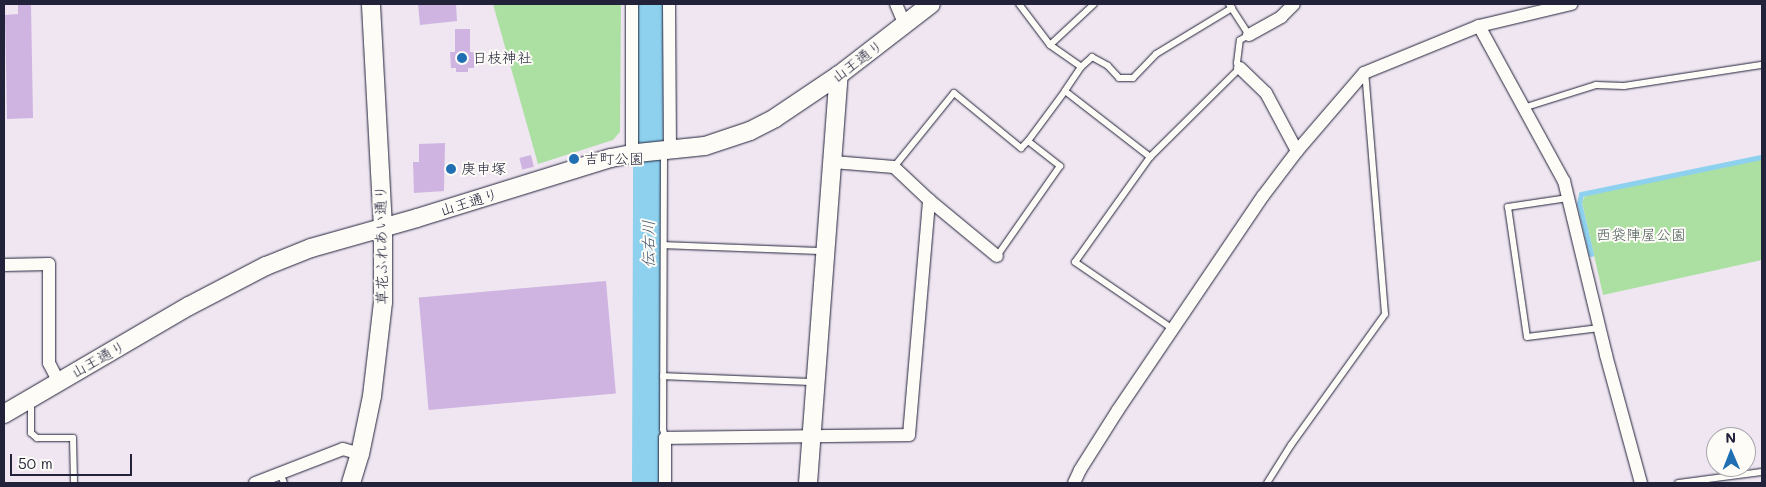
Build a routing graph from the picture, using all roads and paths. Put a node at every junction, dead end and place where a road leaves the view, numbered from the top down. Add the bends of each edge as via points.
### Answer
1 (372, 4) edge
2 (632, 4) edge
3 (670, 4) edge
4 (896, 4) edge
5 (932, 4) edge
6 (1019, 4) edge
7 (1094, 4) edge
8 (1294, 4) edge
9 (1571, 4) edge
10 (1230, 6) edge
11 (905, 25) junction
12 (1479, 26) junction
13 (1249, 35) junction
14 (1050, 45) junction
15 (1762, 65) edge
16 (1082, 67) junction
17 (1240, 68) junction
18 (1365, 73) junction
19 (840, 75) junction
20 (1066, 91) junction
21 (1523, 108) junction
22 (1028, 141) junction
23 (1297, 151) junction
24 (664, 152) junction
25 (634, 153) junction
26 (1150, 156) junction
27 (833, 162) junction
28 (894, 167) junction
29 (1568, 198) junction
30 (929, 200) junction
31 (383, 226) junction
32 (664, 245) junction
33 (827, 251) junction
34 (998, 256) joint
35 (4, 264) edge
36 (1599, 328) junction
37 (1174, 330) junction
38 (663, 376) junction
39 (58, 381) junction
40 (816, 382) junction
41 (26, 400) junction
42 (4, 414) edge
43 (813, 435) junction
44 (666, 438) junction
45 (360, 454) junction
46 (1762, 472) edge
47 (282, 478) edge
48 (74, 483) edge
49 (255, 483) edge
50 (351, 483) edge
51 (665, 483) edge
52 (808, 483) edge
53 (1074, 483) edge
54 (1268, 483) edge
55 (1641, 483) edge
56 (1678, 483) edge

1 - 31 street, 草花ふれあい通り
2 - 25 street
3 - 24 street
4 - 11 street
5 - 11 street, 山王通り
6 - 14 lane
7 - 14 lane
8 - 13 street via 1281,17
9 - 12 street
10 - 13 lane
10 - 16 lane via 1156,54 1133,78 1119,78 1108,66 1092,57
11 - 19 street, 山王通り
12 - 18 street
12 - 21 street
13 - 17 lane via 1240,40 1237,63
14 - 16 lane
15 - 21 lane via 1624,86 1596,85
16 - 20 lane
17 - 23 street via 1266,93
17 - 26 lane
18 - 23 street
18 - 54 lane via 1385,314 1290,445
19 - 24 street, 山王通り via 750,131 705,146
19 - 27 street
20 - 22 lane
20 - 26 lane
21 - 29 street via 1564,181
22 - 28 lane via 1021,148 954,93
22 - 34 lane via 1060,166
23 - 37 street via 1263,196
24 - 25 street, 山王通り
24 - 32 lane
25 - 31 street, 山王通り
26 - 37 lane via 1075,262
27 - 28 street
27 - 33 street
28 - 30 street
29 - 36 street
29 - 36 lane via 1508,207 1527,337
30 - 34 street
30 - 43 street via 909,435
31 - 39 street, 山王通り via 266,266
31 - 45 street, 草花ふれあい通り via 383,302
32 - 33 lane
32 - 38 lane
33 - 40 street
35 - 39 street via 49,264 49,364
36 - 55 street
37 - 53 street
38 - 40 lane
38 - 44 lane via 663,430
39 - 41 street, 山王通り
40 - 43 street
41 - 42 street, 山王通り
41 - 48 lane via 31,408 31,433 36,438 73,438
43 - 44 street
43 - 52 street
44 - 51 street
45 - 47 street via 343,449
45 - 50 street, 草花ふれあい通り
46 - 56 lane
47 - 49 street

